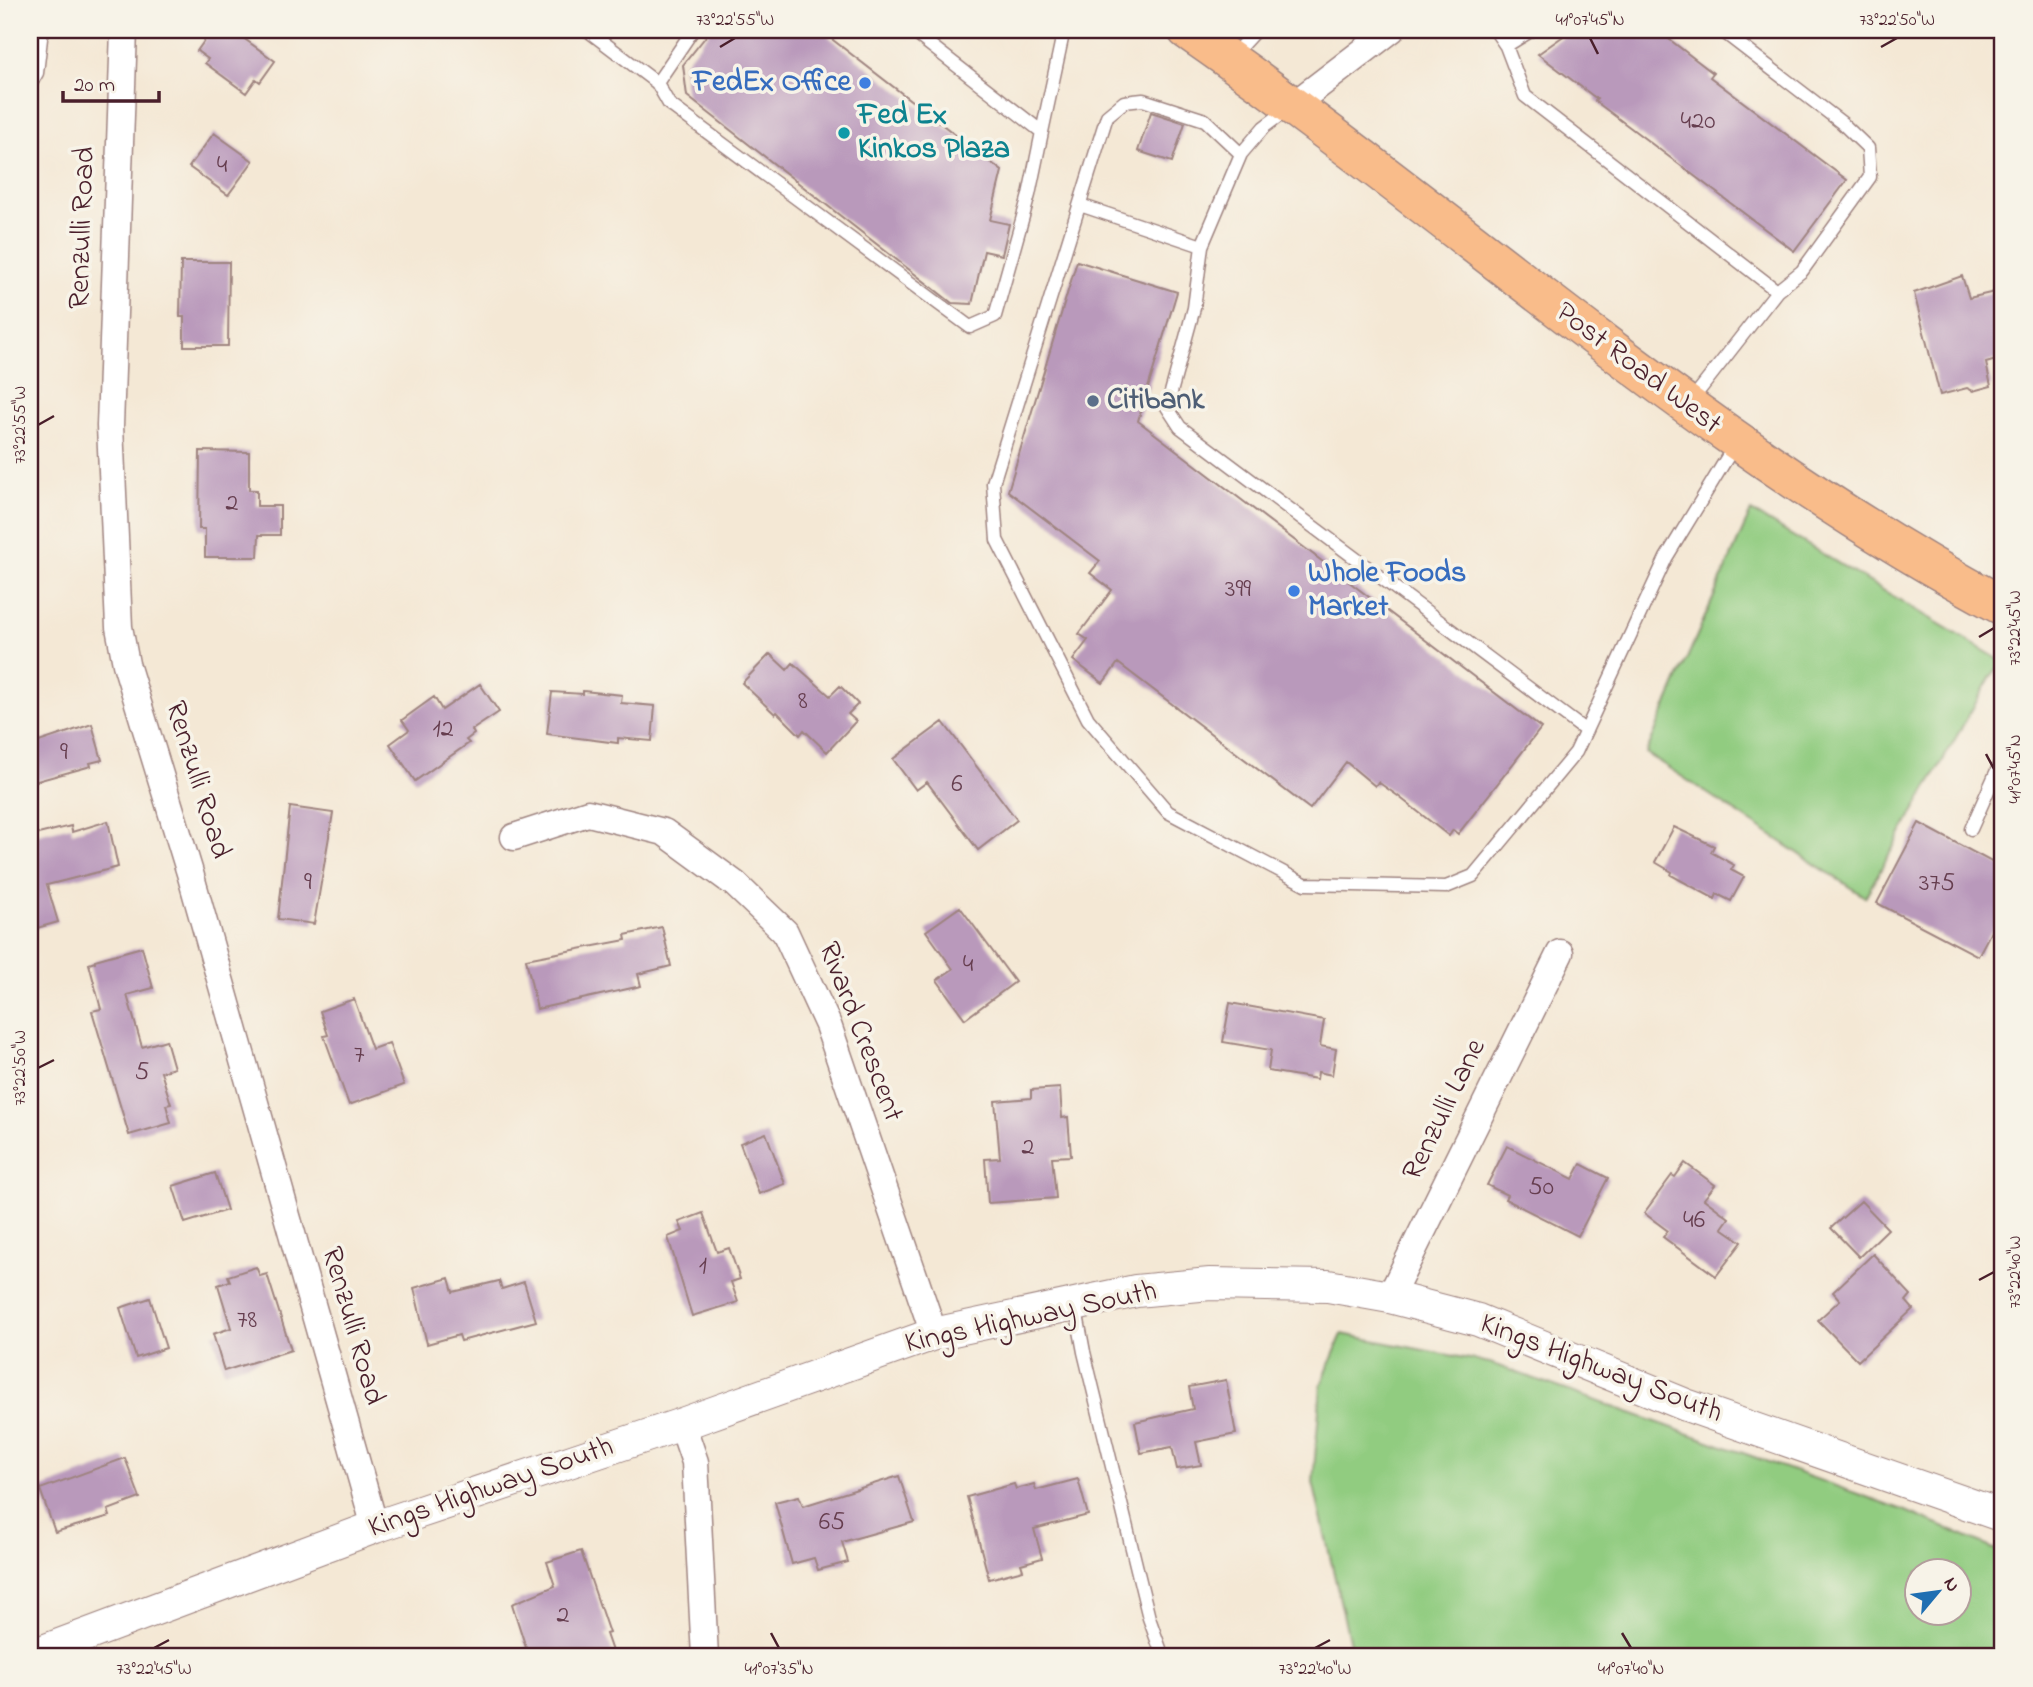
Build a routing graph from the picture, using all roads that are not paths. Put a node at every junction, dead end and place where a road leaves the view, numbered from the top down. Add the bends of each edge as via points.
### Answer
1 (42, 30) edge
2 (124, 30) edge
3 (587, 30) edge
4 (693, 30) edge
5 (911, 30) edge
6 (1187, 30) edge
7 (1256, 30) edge
8 (1391, 30) edge
9 (1495, 30) edge
10 (1532, 30) edge
11 (1721, 30) edge
12 (1061, 31) edge
13 (1506, 46) junction
14 (1229, 59) junction
15 (657, 83) junction
16 (30, 85) edge
17 (1292, 106) junction
18 (1041, 132) junction
19 (1241, 154) junction
20 (1080, 205) junction
21 (1202, 246) junction
22 (1777, 291) junction
23 (1687, 407) junction
24 (1736, 443) junction
25 (2003, 606) edge
26 (1586, 731) junction
27 (2003, 757) edge
28 (1972, 829) dead end
29 (514, 837) dead end
30 (1560, 953) dead end
31 (1390, 1297) junction
32 (1075, 1304) junction
33 (934, 1334) junction
34 (682, 1424) junction
35 (2003, 1516) edge
36 (375, 1527) junction
37 (30, 1656) edge
38 (705, 1657) edge
39 (1163, 1657) edge

1 - 16 lane via 37,73
2 - 36 street, Renzulli Road via 110,426 119,628
3 - 15 lane
4 - 15 lane
5 - 18 lane
6 - 14 main road, Post Road West
7 - 14 lane
8 - 17 street
9 - 13 lane
10 - 13 lane
11 - 22 lane via 1868,148 1870,177 1802,271
12 - 18 lane
13 - 22 lane via 1525,96
14 - 17 main road, Post Road West
15 - 18 lane via 669,104 970,327 995,316 1029,195
17 - 19 lane via 1264,127
17 - 23 main road, Post Road West
19 - 20 lane via 1206,121 1143,100 1124,102 1107,116
19 - 21 lane
20 - 21 lane
20 - 26 lane via 993,483 998,540 1088,719 1168,812 1305,884 1446,887 1473,876 1576,752
21 - 26 lane via 1194,308 1167,407 1180,426
22 - 23 lane
23 - 24 main road, Post Road West
24 - 25 main road, Post Road West via 1880,536
24 - 26 lane via 1666,558
27 - 28 lane
29 - 33 street, Rivard Crescent via 588,813 664,832 735,884 785,932 828,1025
30 - 31 street, Renzulli Lane
31 - 32 street, Kings Highway South via 1328,1286 1210,1284 1136,1291
31 - 35 street, Kings Highway South via 1478,1320 1686,1405
32 - 33 street, Kings Highway South
32 - 39 lane via 1149,1618
33 - 34 street, Kings Highway South
34 - 36 street, Kings Highway South
34 - 38 street via 695,1462
36 - 37 street, Kings Highway South

